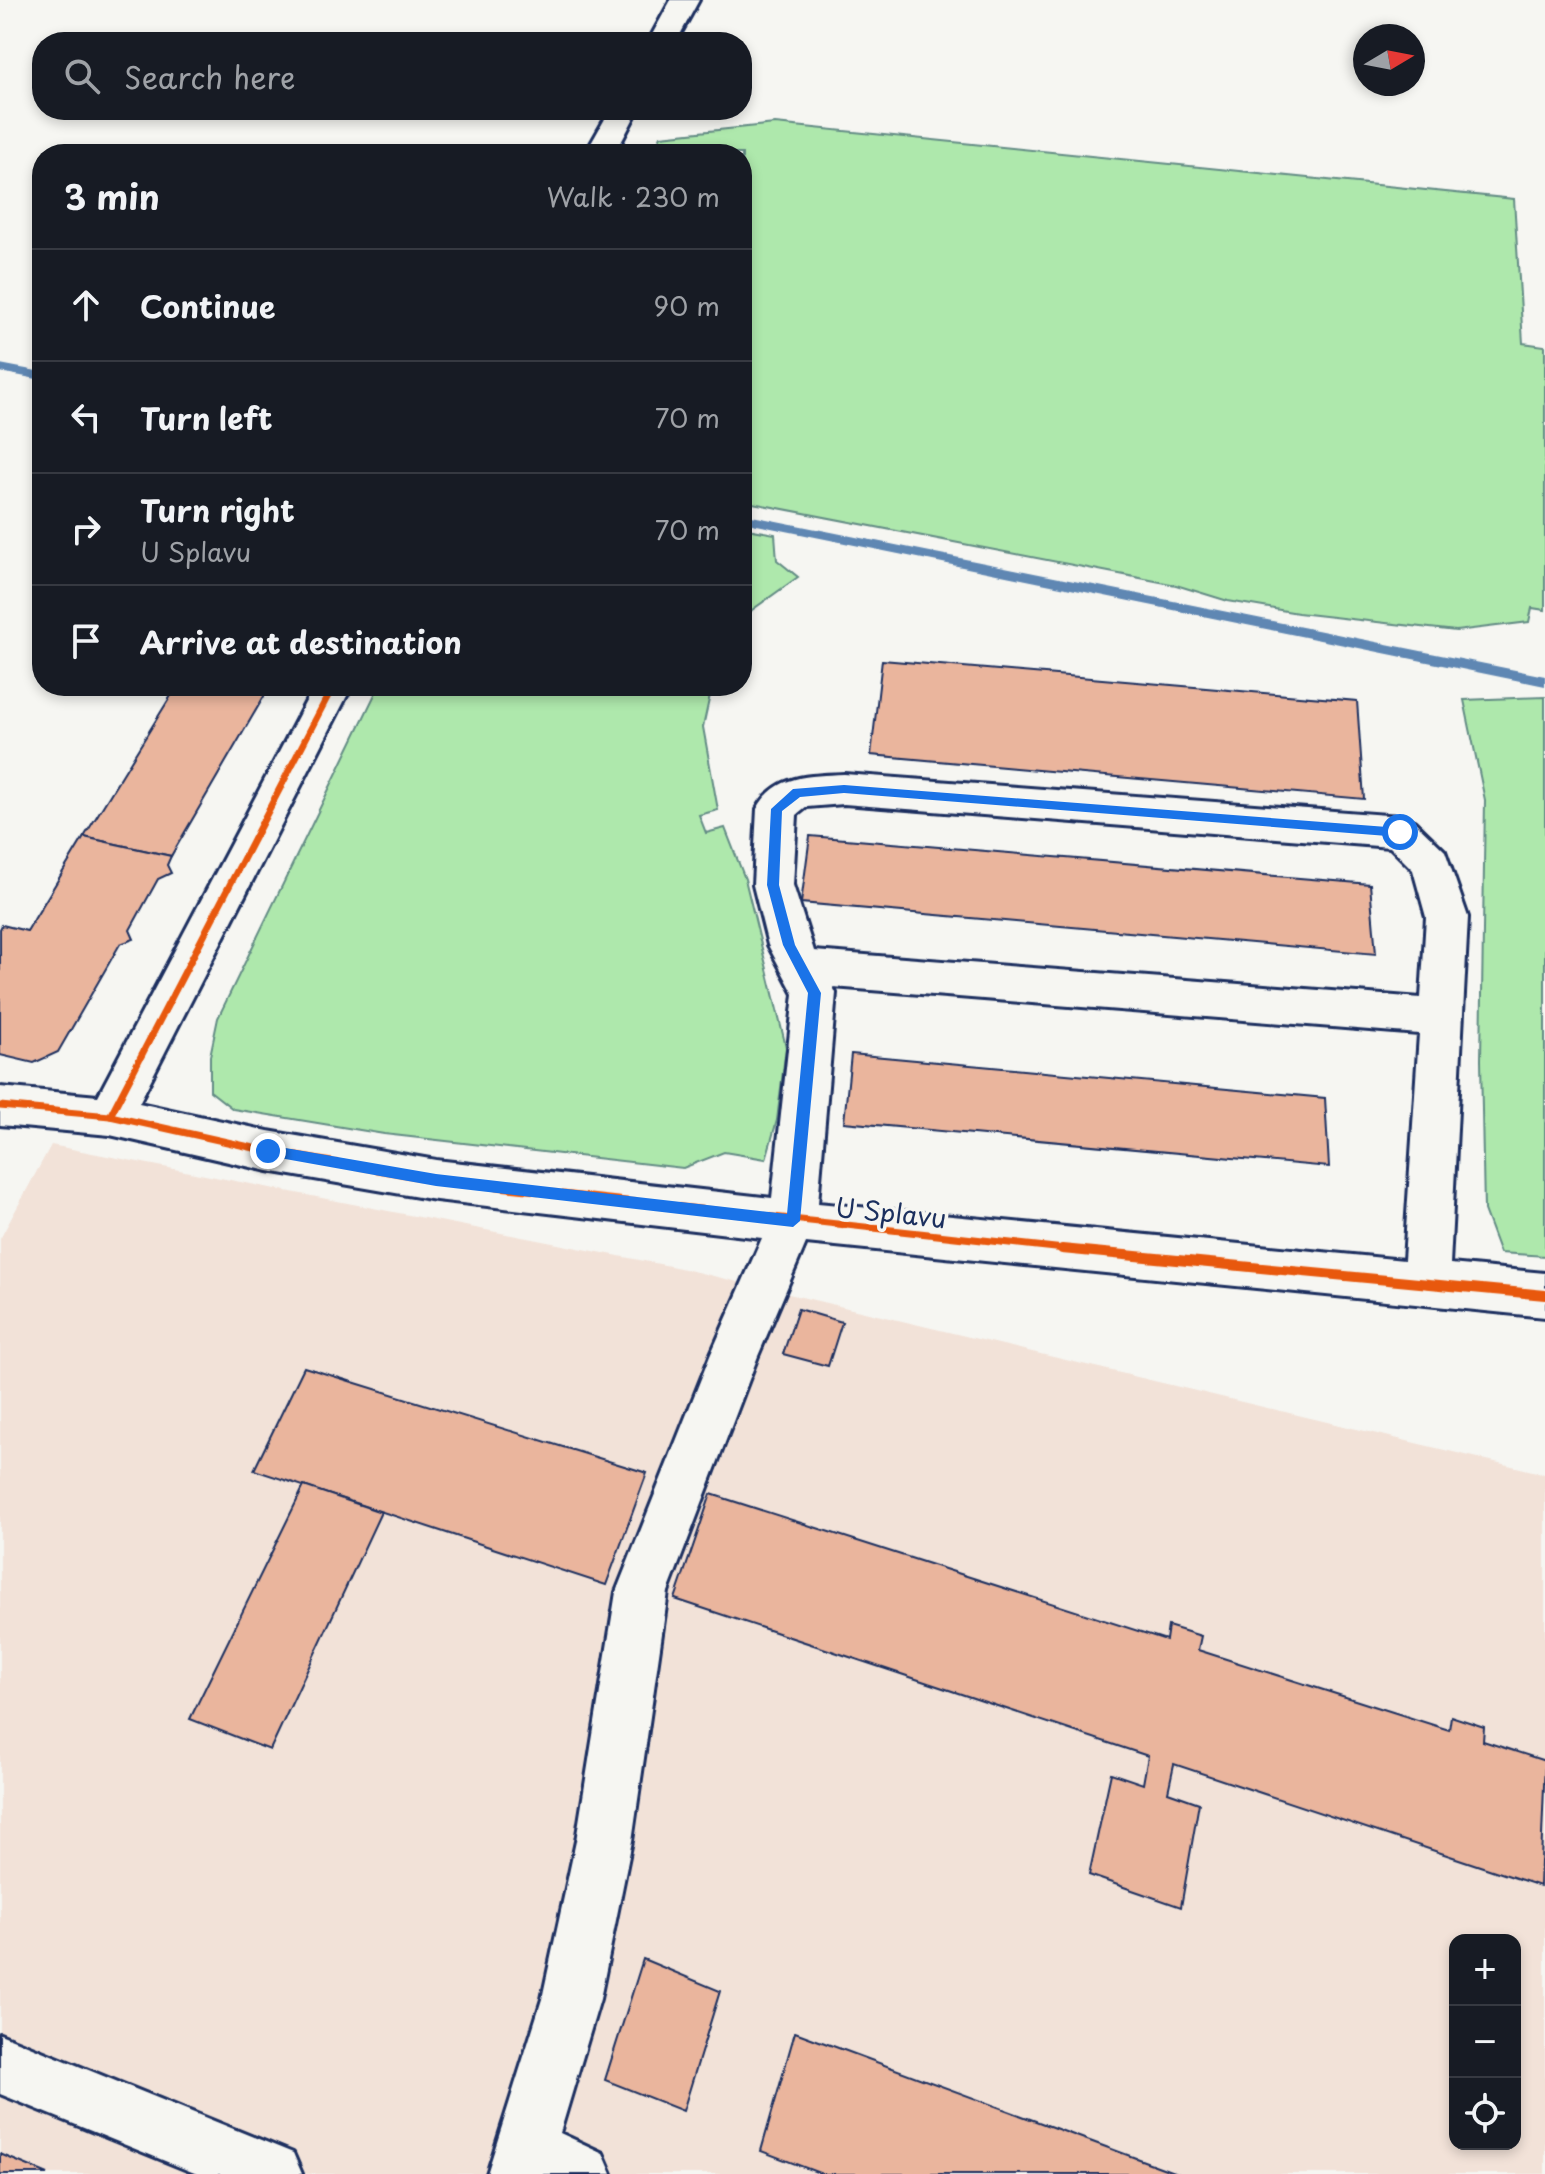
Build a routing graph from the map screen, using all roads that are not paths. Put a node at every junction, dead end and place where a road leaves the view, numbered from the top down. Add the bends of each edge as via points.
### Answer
1 (685, 0) edge
2 (667, 32) edge
3 (619, 120) edge
4 (605, 144) edge
5 (328, 696) edge
6 (801, 967) junction
7 (1442, 1018) junction
8 (0, 1106) edge
9 (110, 1116) junction
10 (793, 1221) junction
11 (1426, 1284) junction
12 (1545, 1295) edge
13 (0, 2064) edge
14 (521, 2161) edge
15 (272, 2174) edge
16 (582, 2174) edge

1 - 2 street
3 - 4 street
5 - 9 street
6 - 7 street
6 - 7 street via 789,945 773,885 777,809 797,792 844,789 1168,813 1400,832 1431,862 1447,917
6 - 10 street via 815,993
7 - 11 street
8 - 9 street, U Splavu
9 - 10 street, U Splavu via 436,1180
10 - 11 street, U Splavu
10 - 14 street via 642,1592 604,1841 571,1999
11 - 12 street, U Splavu
13 - 15 street
14 - 16 street

